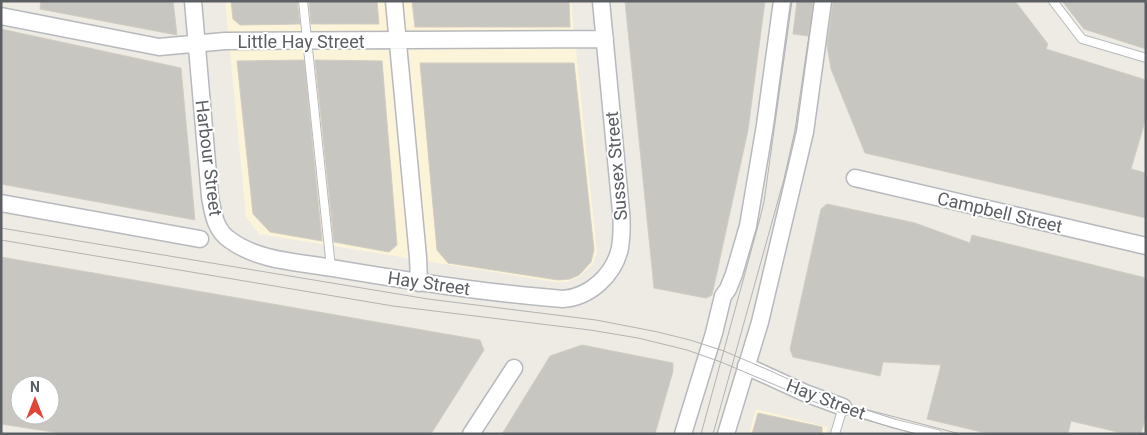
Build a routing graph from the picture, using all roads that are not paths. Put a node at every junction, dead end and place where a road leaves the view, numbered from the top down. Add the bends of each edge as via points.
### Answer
1 (193, 1) edge
2 (303, 1) edge
3 (394, 1) edge
4 (601, 1) edge
5 (782, 1) edge
6 (823, 1) edge
7 (1053, 1) edge
8 (1, 16) edge
9 (605, 39) junction
10 (307, 40) junction
11 (397, 41) junction
12 (197, 44) junction
13 (1146, 58) edge
14 (855, 178) dead end
15 (1, 203) edge
16 (200, 239) dead end
17 (1146, 246) edge
18 (295, 262) joint
19 (331, 268) junction
20 (420, 283) junction
21 (562, 300) joint
22 (746, 366) junction
23 (514, 368) dead end
24 (843, 407) junction
25 (471, 434) edge
26 (683, 434) edge
27 (726, 434) edge
28 (835, 434) edge
29 (938, 434) edge

1 - 12 street, Harbour Street
2 - 10 lane
3 - 11 street
4 - 9 street, Sussex Street
5 - 26 street via 748,226 734,274 723,296
6 - 22 street via 805,132 760,322
7 - 13 lane via 1082,39
8 - 12 street, Little Hay Street via 159,47
9 - 11 street, Little Hay Street
9 - 21 street, Sussex Street via 621,244 617,258 602,280 583,296
10 - 11 street, Little Hay Street
10 - 12 street, Little Hay Street
10 - 19 lane
11 - 20 street
12 - 18 street, Harbour Street via 210,196 217,226 228,240 250,252
14 - 17 street, Campbell Street
15 - 16 street
18 - 19 street, Hay Street
19 - 20 street, Hay Street
20 - 21 street, Hay Street
22 - 24 street, Hay Street
22 - 27 street
23 - 25 street
24 - 28 lane
24 - 29 lane, Hay Street

